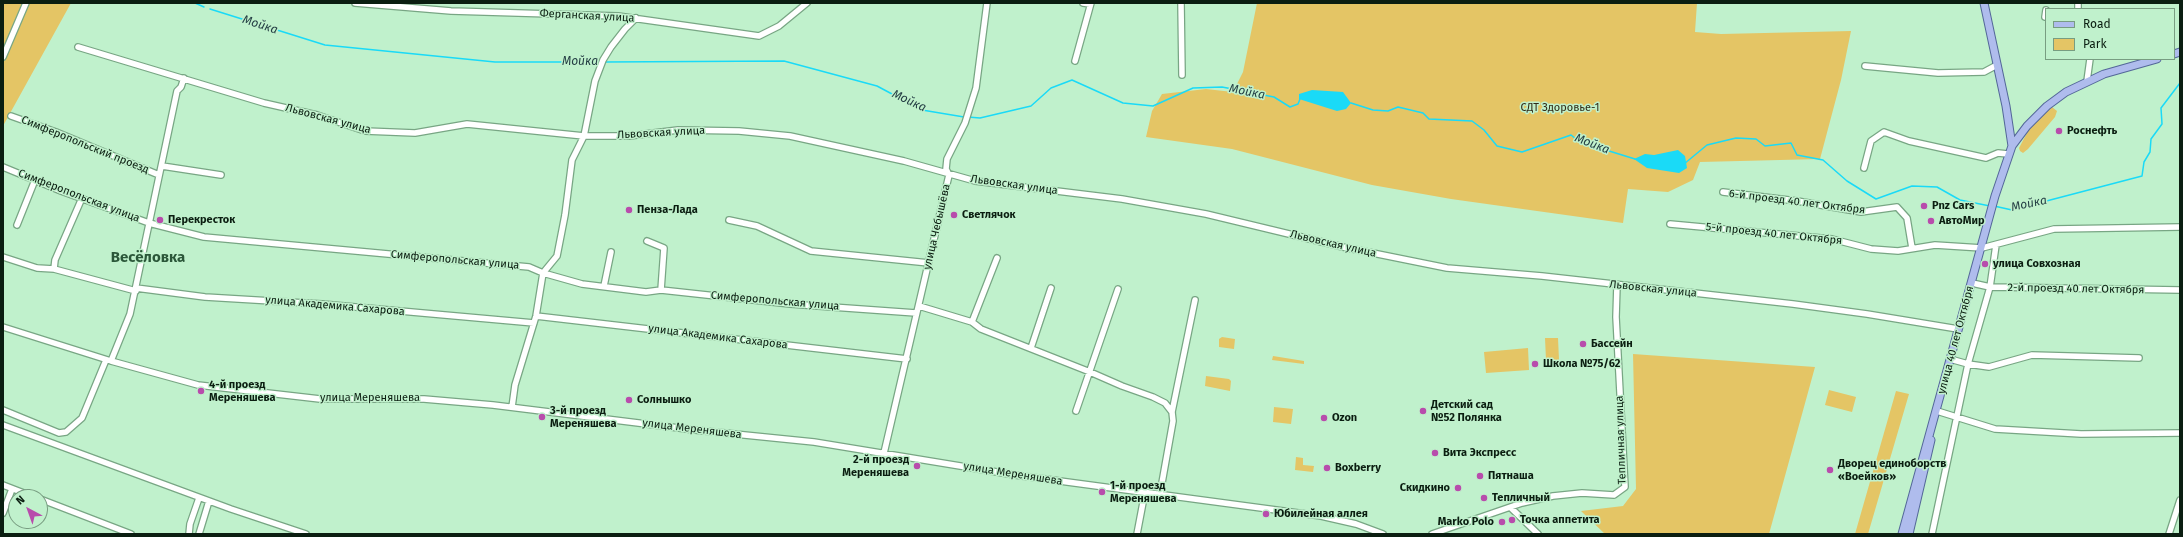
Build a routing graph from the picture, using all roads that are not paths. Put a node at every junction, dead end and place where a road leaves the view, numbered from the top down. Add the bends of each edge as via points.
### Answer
1 (26, 3) edge
2 (355, 3) edge
3 (807, 3) edge
4 (987, 3) edge
5 (1083, 3) edge
6 (1181, 3) edge
7 (1984, 3) edge
8 (1091, 4) edge
9 (636, 18) junction
10 (78, 48) dead end
11 (3, 57) edge
12 (2090, 60) edge
13 (2154, 60) edge
14 (1075, 61) dead end
15 (1997, 65) junction
16 (1865, 66) dead end
17 (1182, 75) dead end
18 (184, 78) junction
19 (2086, 81) junction
20 (11, 116) dead end
21 (584, 136) junction
22 (2012, 146) junction
23 (2008, 154) junction
24 (162, 166) junction
25 (3, 167) edge
26 (1864, 168) dead end
27 (949, 174) junction
28 (159, 175) junction
29 (221, 175) dead end
30 (35, 180) junction
31 (1723, 192) dead end
32 (82, 198) junction
33 (729, 220) dead end
34 (149, 223) junction
35 (1670, 224) dead end
36 (17, 225) dead end
37 (2180, 227) edge
38 (647, 241) dead end
39 (1996, 245) junction
40 (1912, 248) junction
41 (1982, 248) junction
42 (611, 252) dead end
43 (3, 257) edge
44 (997, 258) dead end
45 (929, 263) junction
46 (54, 269) junction
47 (543, 273) junction
48 (1972, 283) junction
49 (1617, 285) junction
50 (604, 286) junction
51 (1990, 287) junction
52 (1051, 288) dead end
53 (136, 289) junction
54 (1118, 289) dead end
55 (661, 290) junction
56 (2180, 290) edge
57 (1195, 300) dead end
58 (919, 306) junction
59 (916, 313) junction
60 (536, 316) junction
61 (972, 322) junction
62 (534, 323) junction
63 (3, 327) edge
64 (1958, 329) junction
65 (1031, 348) junction
66 (2139, 358) dead end
67 (907, 359) junction
68 (1950, 359) junction
69 (108, 361) junction
70 (1968, 364) junction
71 (1090, 372) junction
72 (512, 407) junction
73 (3, 410) edge
74 (1076, 411) dead end
75 (1937, 411) junction
76 (1172, 412) junction
77 (1957, 418) junction
78 (1933, 422) junction
79 (3, 425) edge
80 (2180, 433) edge
81 (884, 453) junction
82 (3, 485) edge
83 (12, 488) joint
84 (1145, 492) junction
85 (1160, 494) junction
86 (199, 498) junction
87 (2180, 500) edge
88 (209, 501) junction
89 (48, 502) edge
90 (1511, 508) junction
91 (3, 513) edge
92 (131, 534) edge
93 (188, 534) edge
94 (198, 534) edge
95 (306, 534) edge
96 (1137, 534) edge
97 (1383, 534) edge
98 (1432, 534) edge
99 (1538, 534) edge
100 (1902, 534) edge
101 (1909, 534) edge
102 (1932, 534) edge
103 (2169, 534) edge

1 - 11 street
2 - 9 street, Ферганская улица via 451,11
3 - 9 street, Ферганская улица via 779,26 759,36
4 - 27 street, улица Чебышёва via 976,88 965,123 947,159 946,169
5 - 8 street
6 - 17 street
7 - 15 main road
8 - 14 street
9 - 21 street via 618,37 603,60 595,81
10 - 18 street, Львовская улица
12 - 19 street
13 - 19 main road, улица 40 лет Октября
15 - 16 street via 1984,72 1938,73
15 - 22 main road
18 - 21 street, Львовская улица via 365,131 415,133 467,124
18 - 24 street via 177,91
19 - 22 main road, улица 40 лет Октября via 2047,106
20 - 28 street, Симферопольский проезд
21 - 27 street, Львовская улица via 629,136 678,130 739,131 790,136 910,162
21 - 47 street via 572,160 557,256
22 - 23 main road, улица 40 лет Октября
23 - 26 street via 1998,153 1986,158 1909,141 1884,132 1872,141
23 - 41 main road, улица 40 лет Октября
24 - 28 street
24 - 29 street
25 - 30 street, Симферопольская улица
27 - 45 street, улица Чебышёва
27 - 49 street, Львовская улица via 1002,186 1122,199 1206,214 1343,247 1447,268
28 - 34 street
30 - 32 street, Симферопольская улица
30 - 36 street
31 - 40 street, 6-й проезд 40 лет Октября via 1865,212 1895,207 1903,211 1907,218
32 - 34 street, Симферопольская улица
32 - 46 street via 55,260
33 - 45 street via 757,226 811,251
34 - 47 street, Симферопольская улица via 204,237 529,267
34 - 53 street
35 - 40 street, 5-й проезд 40 лет Октября via 1832,239 1875,249 1898,251
37 - 39 street, 5-й проезд 40 лет Октября via 2054,229
38 - 55 street via 664,248
39 - 41 street, 5-й проезд 40 лет Октября
39 - 51 street
40 - 41 street, 5-й проезд 40 лет Октября via 1946,245
41 - 48 main road, улица 40 лет Октября
42 - 50 street
43 - 46 street, улица Академика Сахарова via 38,268
44 - 61 street
45 - 58 street, улица Чебышёва
46 - 53 street, улица Академика Сахарова
47 - 50 street, Симферопольская улица via 582,284
47 - 60 street
48 - 51 street, 2-й проезд 40 лет Октября
48 - 64 main road, улица 40 лет Октября
49 - 64 street, Львовская улица via 1801,305
49 - 90 street, Тепличная улица via 1616,317 1625,487 1614,495 1582,493 1553,496
50 - 55 street, Симферопольская улица via 646,292
51 - 56 street, 2-й проезд 40 лет Октября
51 - 70 street
52 - 65 street
53 - 62 street, улица Академика Сахарова via 205,297 319,304
53 - 69 street via 130,314
54 - 71 street
55 - 59 street, Симферопольская улица via 790,304
57 - 76 street
58 - 59 street, улица Чебышёва
58 - 61 street
59 - 67 street, улица Чебышёва
60 - 62 street
60 - 67 street, улица Академика Сахарова
61 - 65 street via 982,329
62 - 72 street
63 - 69 street, улица Мереняшева
64 - 68 main road, улица 40 лет Октября
65 - 71 street
66 - 70 street via 2032,356 1990,367
67 - 81 street, улица Чебышёва
68 - 70 street
68 - 75 main road, улица 40 лет Октября
69 - 72 street, улица Мереняшева via 177,380 215,387 320,398 424,399
69 - 73 street via 82,418 66,432 59,433
70 - 77 street
71 - 74 street
71 - 76 street via 1161,400
72 - 81 street, улица Мереняшева via 814,442
75 - 77 street
75 - 78 main road, улица 40 лет Октября
76 - 85 street via 1173,421
77 - 80 street via 1995,429 2081,434
77 - 102 street
78 - 100 main road, улица 40 лет Октября
78 - 101 main road via 1929,453
79 - 86 street
81 - 84 street, улица Мереняшева via 1015,475
82 - 83 street
83 - 91 street
84 - 85 street, улица Мереняшева
84 - 96 street
85 - 97 street, улица Мереняшева via 1328,517
86 - 88 street
86 - 93 street
87 - 103 street
88 - 94 street
88 - 95 street
89 - 92 street
90 - 98 street
90 - 99 street

